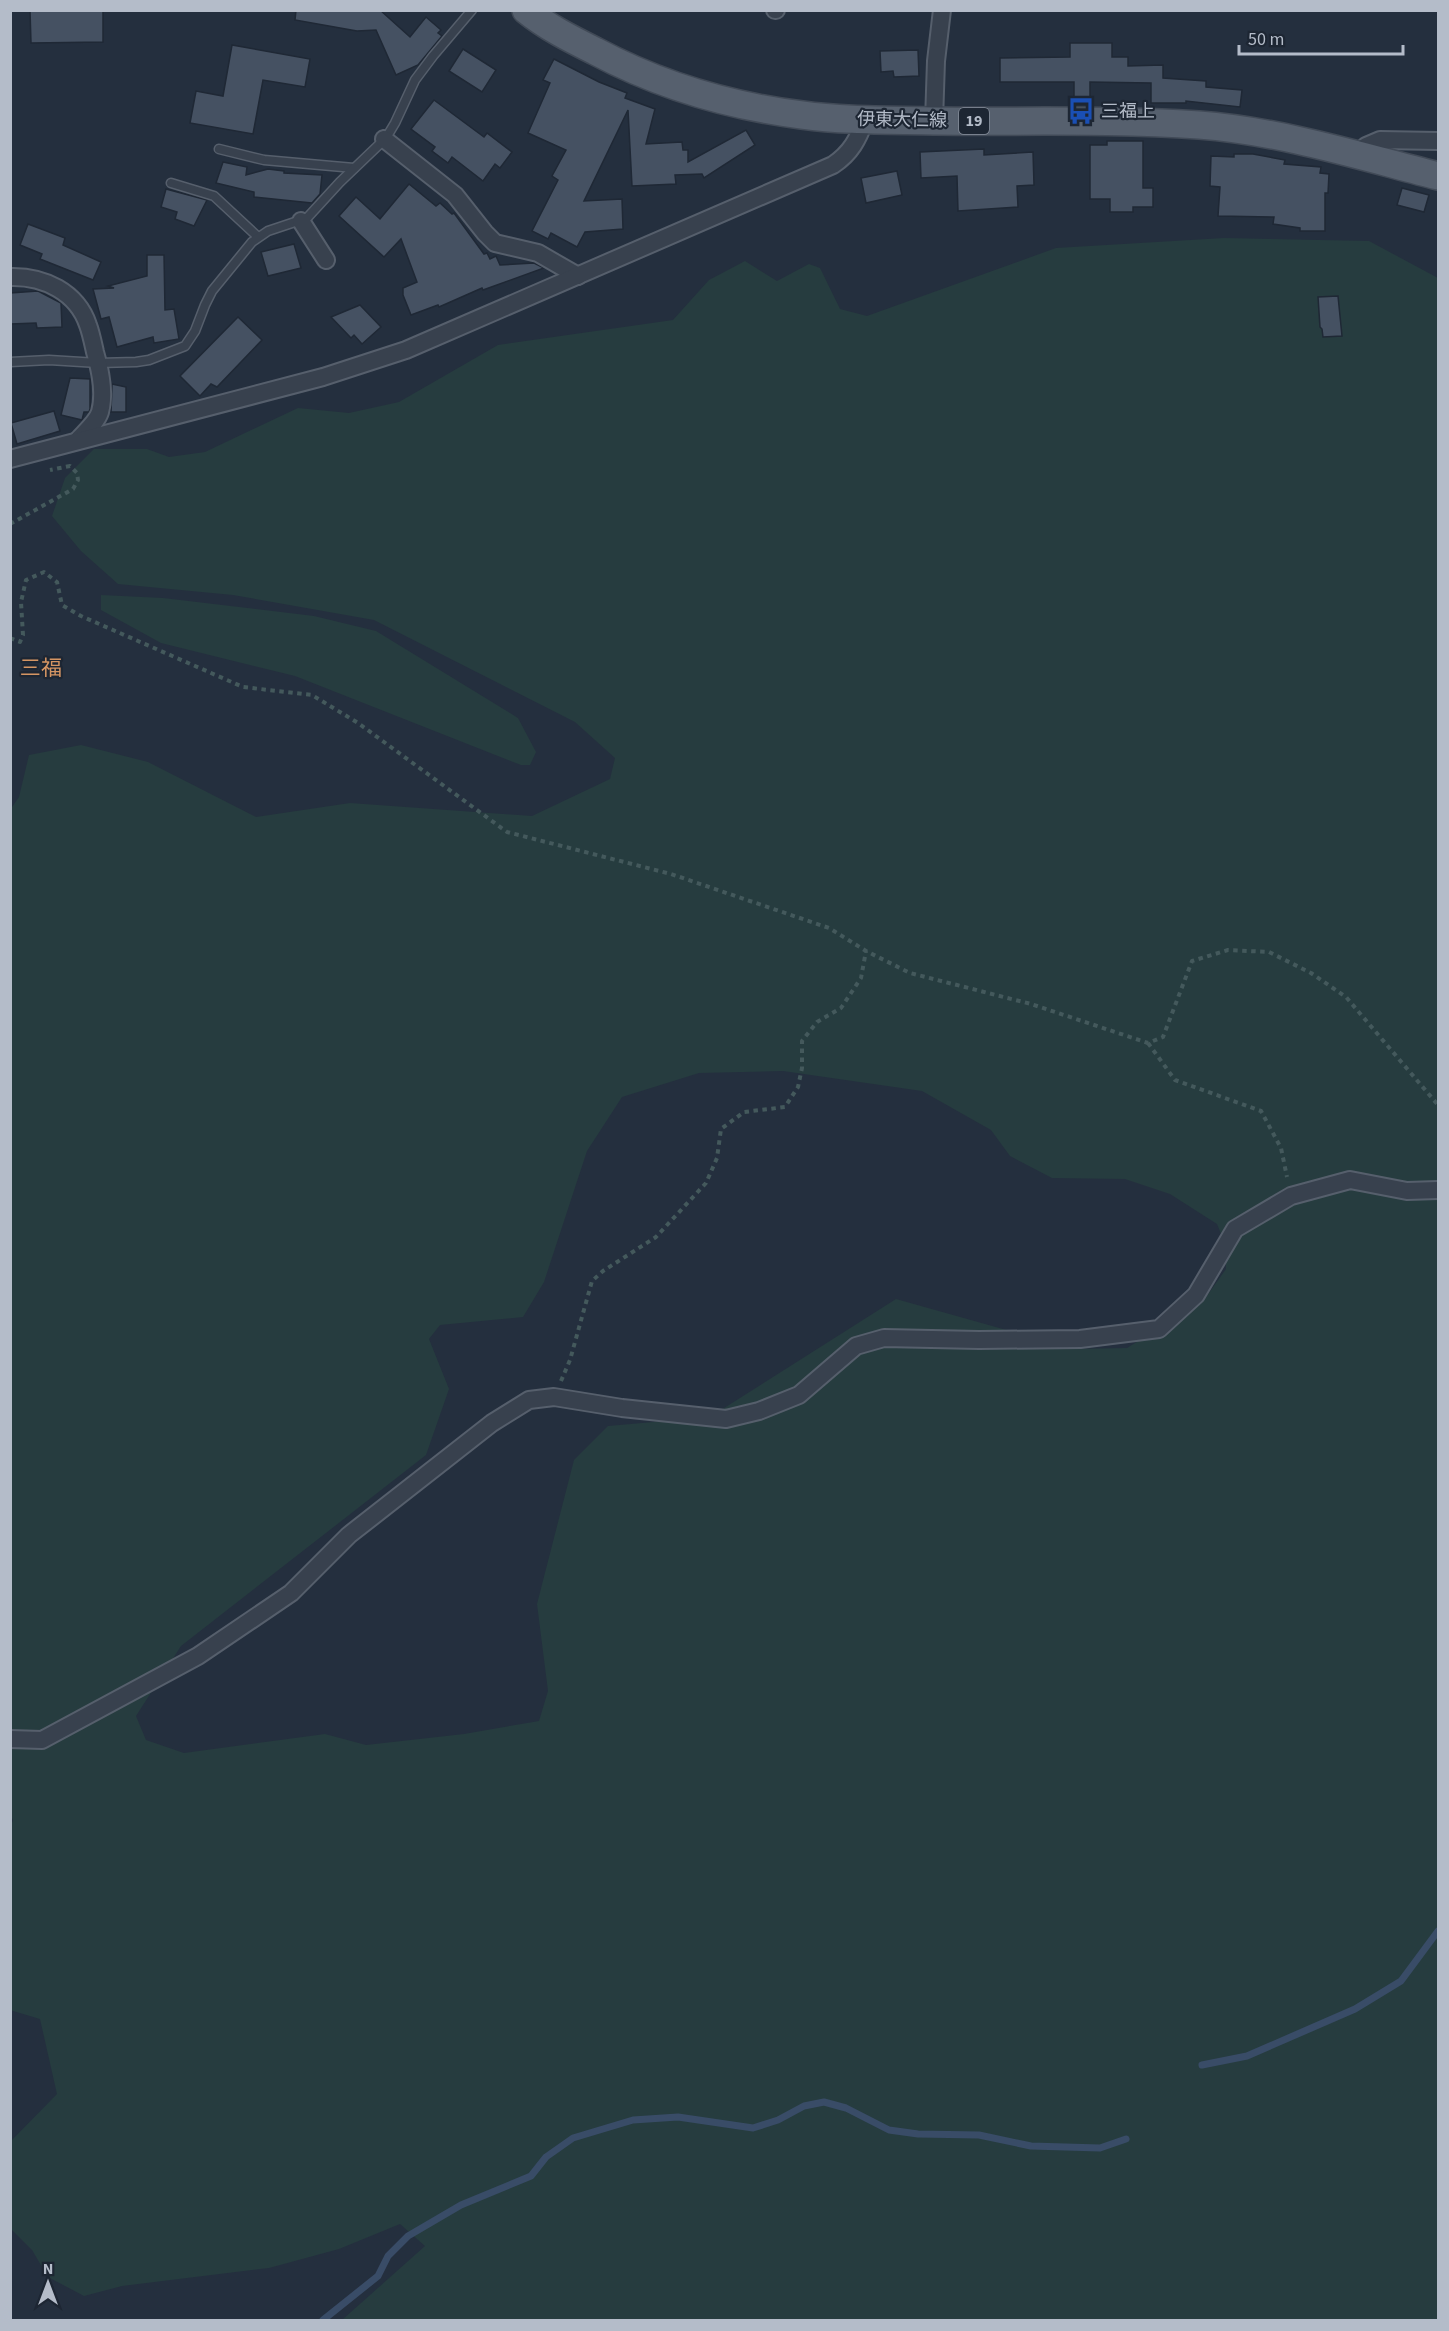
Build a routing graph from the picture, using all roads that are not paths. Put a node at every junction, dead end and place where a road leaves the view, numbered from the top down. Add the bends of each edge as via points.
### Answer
1 (472, 10) edge
2 (526, 10) edge
3 (942, 10) edge
4 (865, 120) junction
5 (934, 121) junction
6 (384, 139) junction
7 (1438, 141) edge
8 (219, 148) dead end
9 (1357, 155) junction
10 (354, 168) junction
11 (1438, 176) edge
12 (171, 183) dead end
13 (301, 221) junction
14 (257, 236) junction
15 (326, 260) dead end
16 (578, 276) junction
17 (10, 277) edge
18 (10, 362) edge
19 (98, 363) junction
20 (77, 441) junction
21 (10, 459) edge
22 (1438, 1190) edge
23 (10, 1739) edge

1 - 6 lane via 415,80
2 - 4 main road, 伊東大仁線 / 19 via 619,64 686,90 771,110
3 - 5 street
4 - 5 main road, 伊東大仁線 / 19
4 - 16 street via 847,156 834,165
5 - 9 main road, 伊東大仁線 / 19 via 1226,127
6 - 10 lane
6 - 16 street via 454,195 495,243 538,253
7 - 9 street via 1380,140
8 - 10 lane via 264,160
9 - 11 main road, 伊東大仁線 / 19
10 - 13 lane
12 - 14 lane via 214,196
13 - 14 lane
13 - 15 street
14 - 19 lane via 212,291 185,346 149,360
16 - 20 street via 396,354 302,383
17 - 19 street via 43,281 63,290 88,323
18 - 19 lane
19 - 20 street via 100,412
20 - 21 street
22 - 23 street via 1407,1191 1350,1179 1291,1196 1235,1229 1196,1295 1159,1329 1080,1339 884,1338 856,1346 799,1395 726,1419 554,1397 529,1400 492,1423 349,1535 291,1593 198,1656 42,1740

